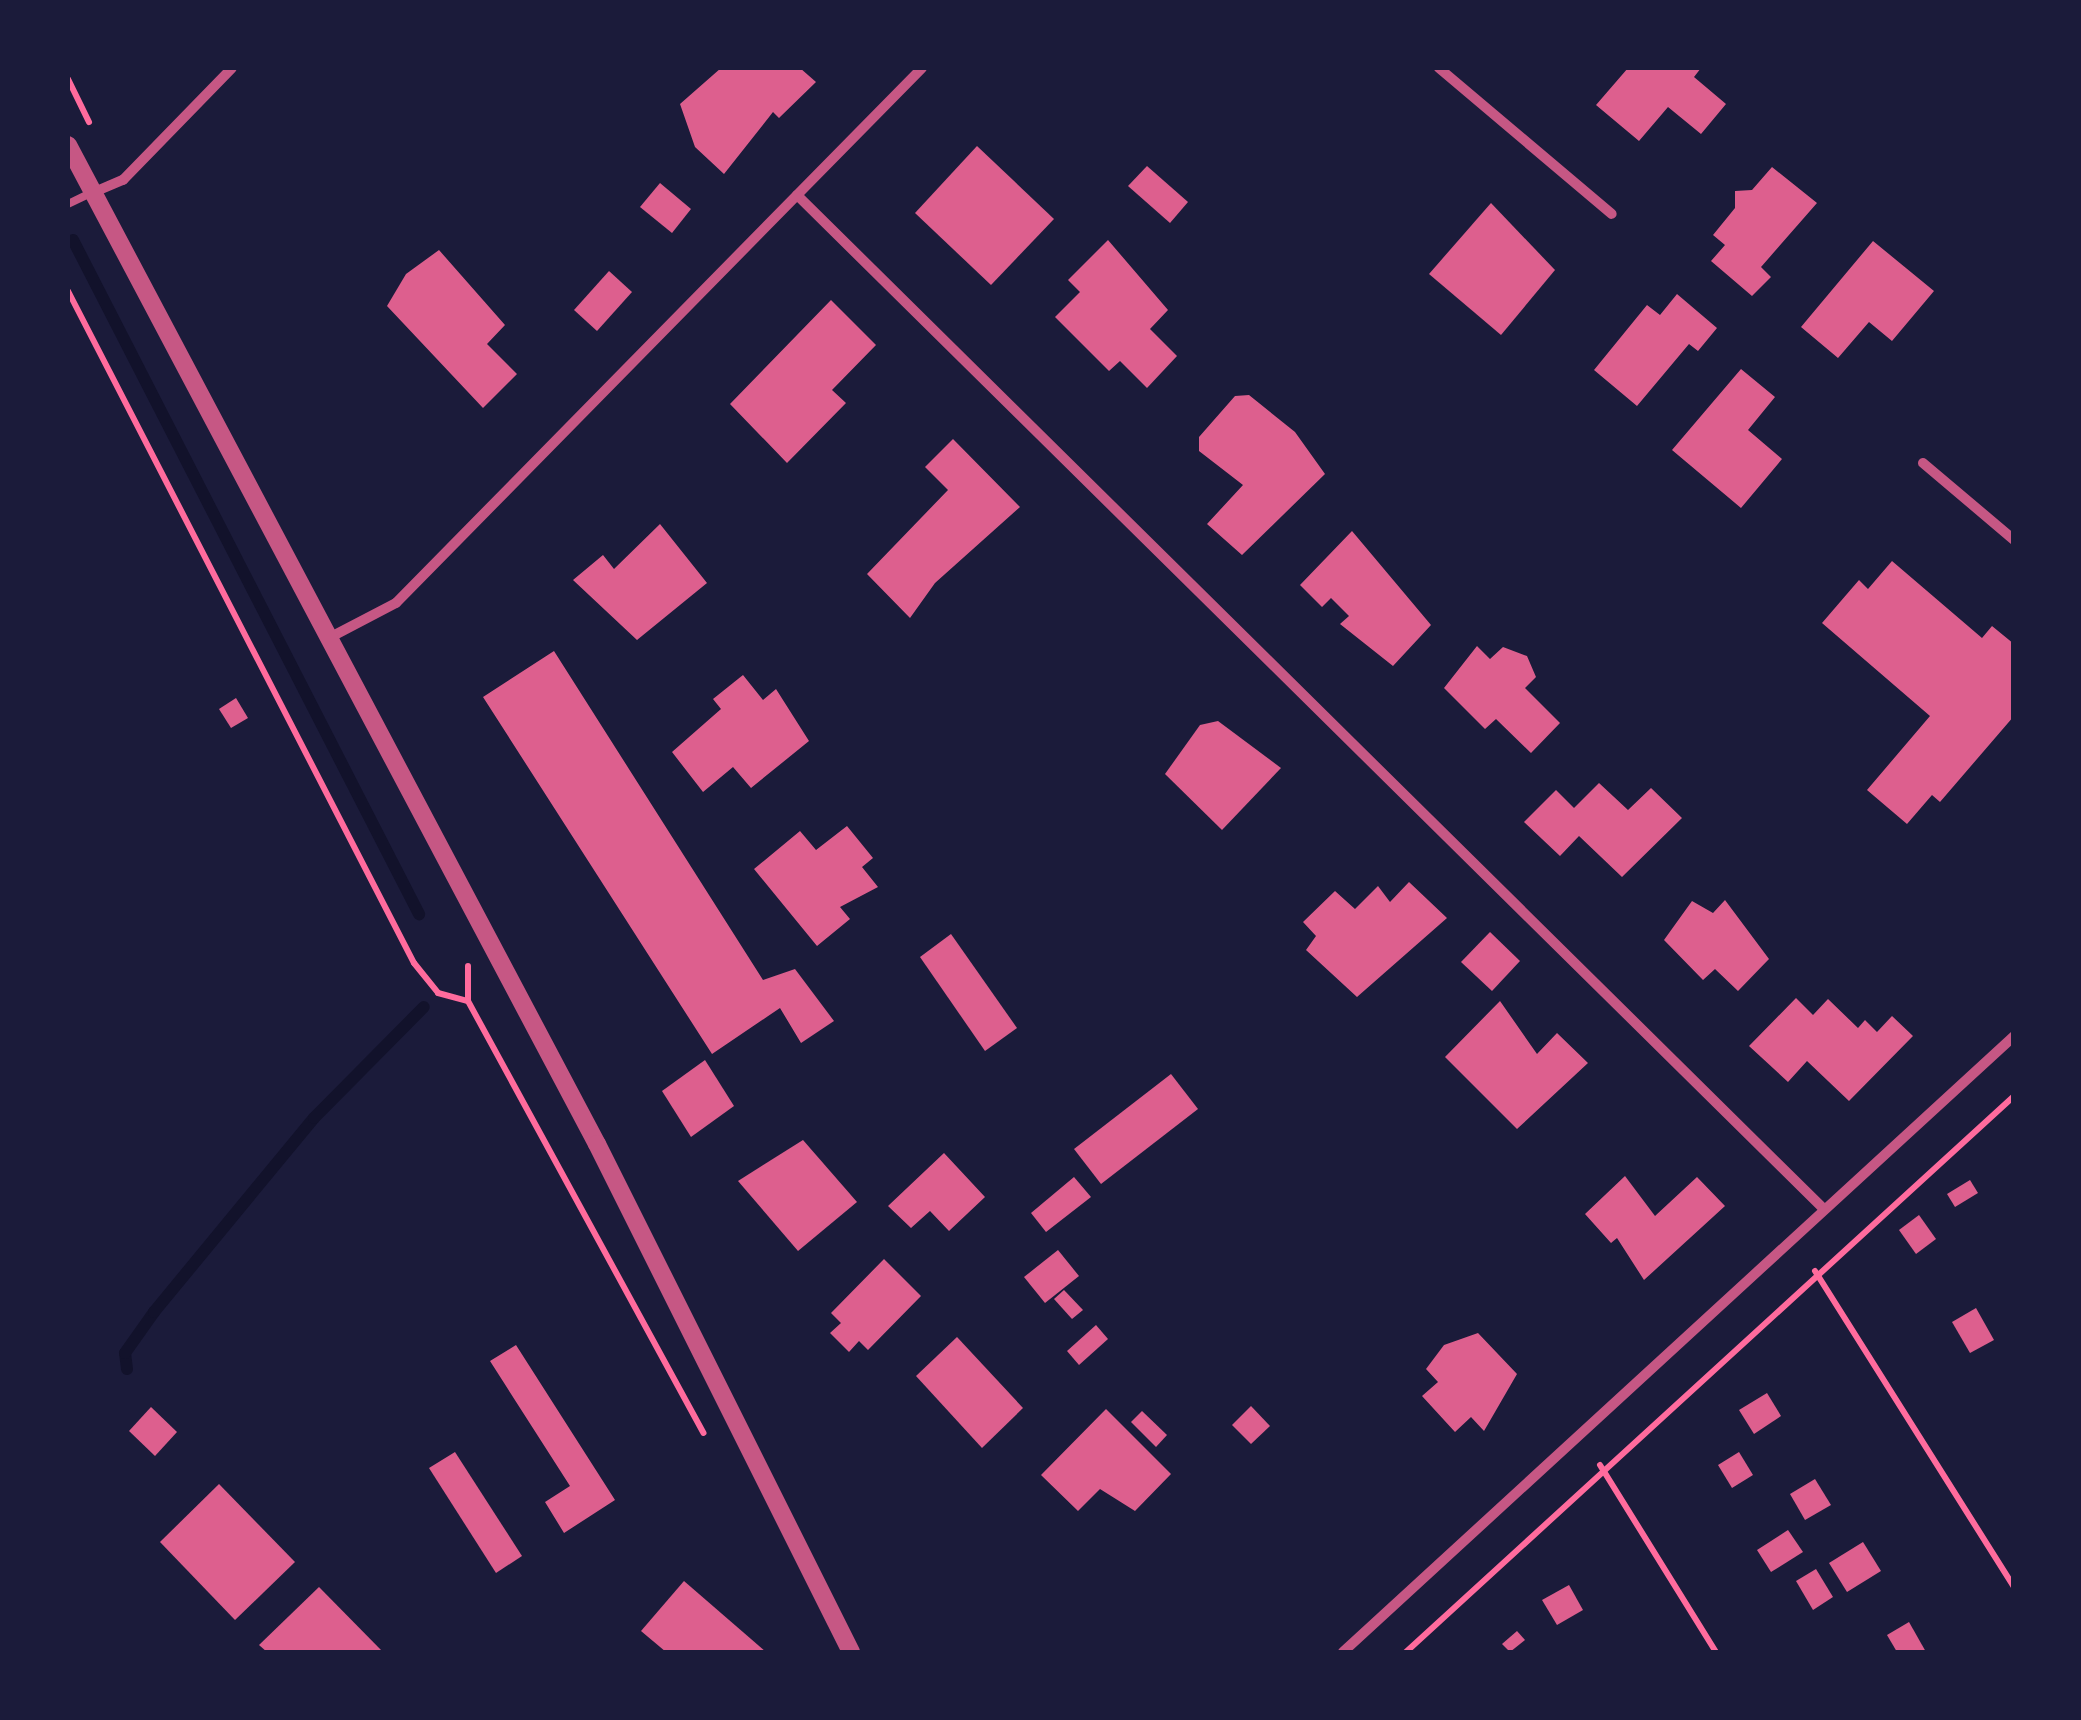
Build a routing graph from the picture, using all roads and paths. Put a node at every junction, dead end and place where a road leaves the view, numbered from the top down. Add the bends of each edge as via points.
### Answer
1 (232, 68) edge
2 (922, 68) edge
3 (1439, 68) edge
4 (68, 146) edge
5 (92, 192) junction
6 (797, 194) junction
7 (68, 204) edge
8 (1612, 214) dead end
9 (68, 290) edge
10 (1923, 463) dead end
11 (2014, 540) edge
12 (327, 639) junction
13 (461, 949) dead end
14 (468, 1002) junction
15 (2014, 1036) edge
16 (2014, 1096) edge
17 (1824, 1209) junction
18 (1815, 1270) junction
19 (708, 1442) dead end
20 (1600, 1466) junction
21 (2014, 1588) edge
22 (851, 1652) edge
23 (1343, 1652) edge
24 (1406, 1652) edge
25 (1716, 1652) edge

1 - 5 street via 135,170
2 - 6 street
3 - 8 street
4 - 5 street
5 - 7 lane
5 - 12 street
6 - 12 street via 396,603
6 - 17 street
9 - 14 path via 414,963 438,993
10 - 11 street
12 - 22 street via 597,1144
13 - 14 path
14 - 19 path
15 - 17 street
16 - 18 path
17 - 23 street
18 - 20 path
18 - 21 path
20 - 24 path
20 - 25 path

